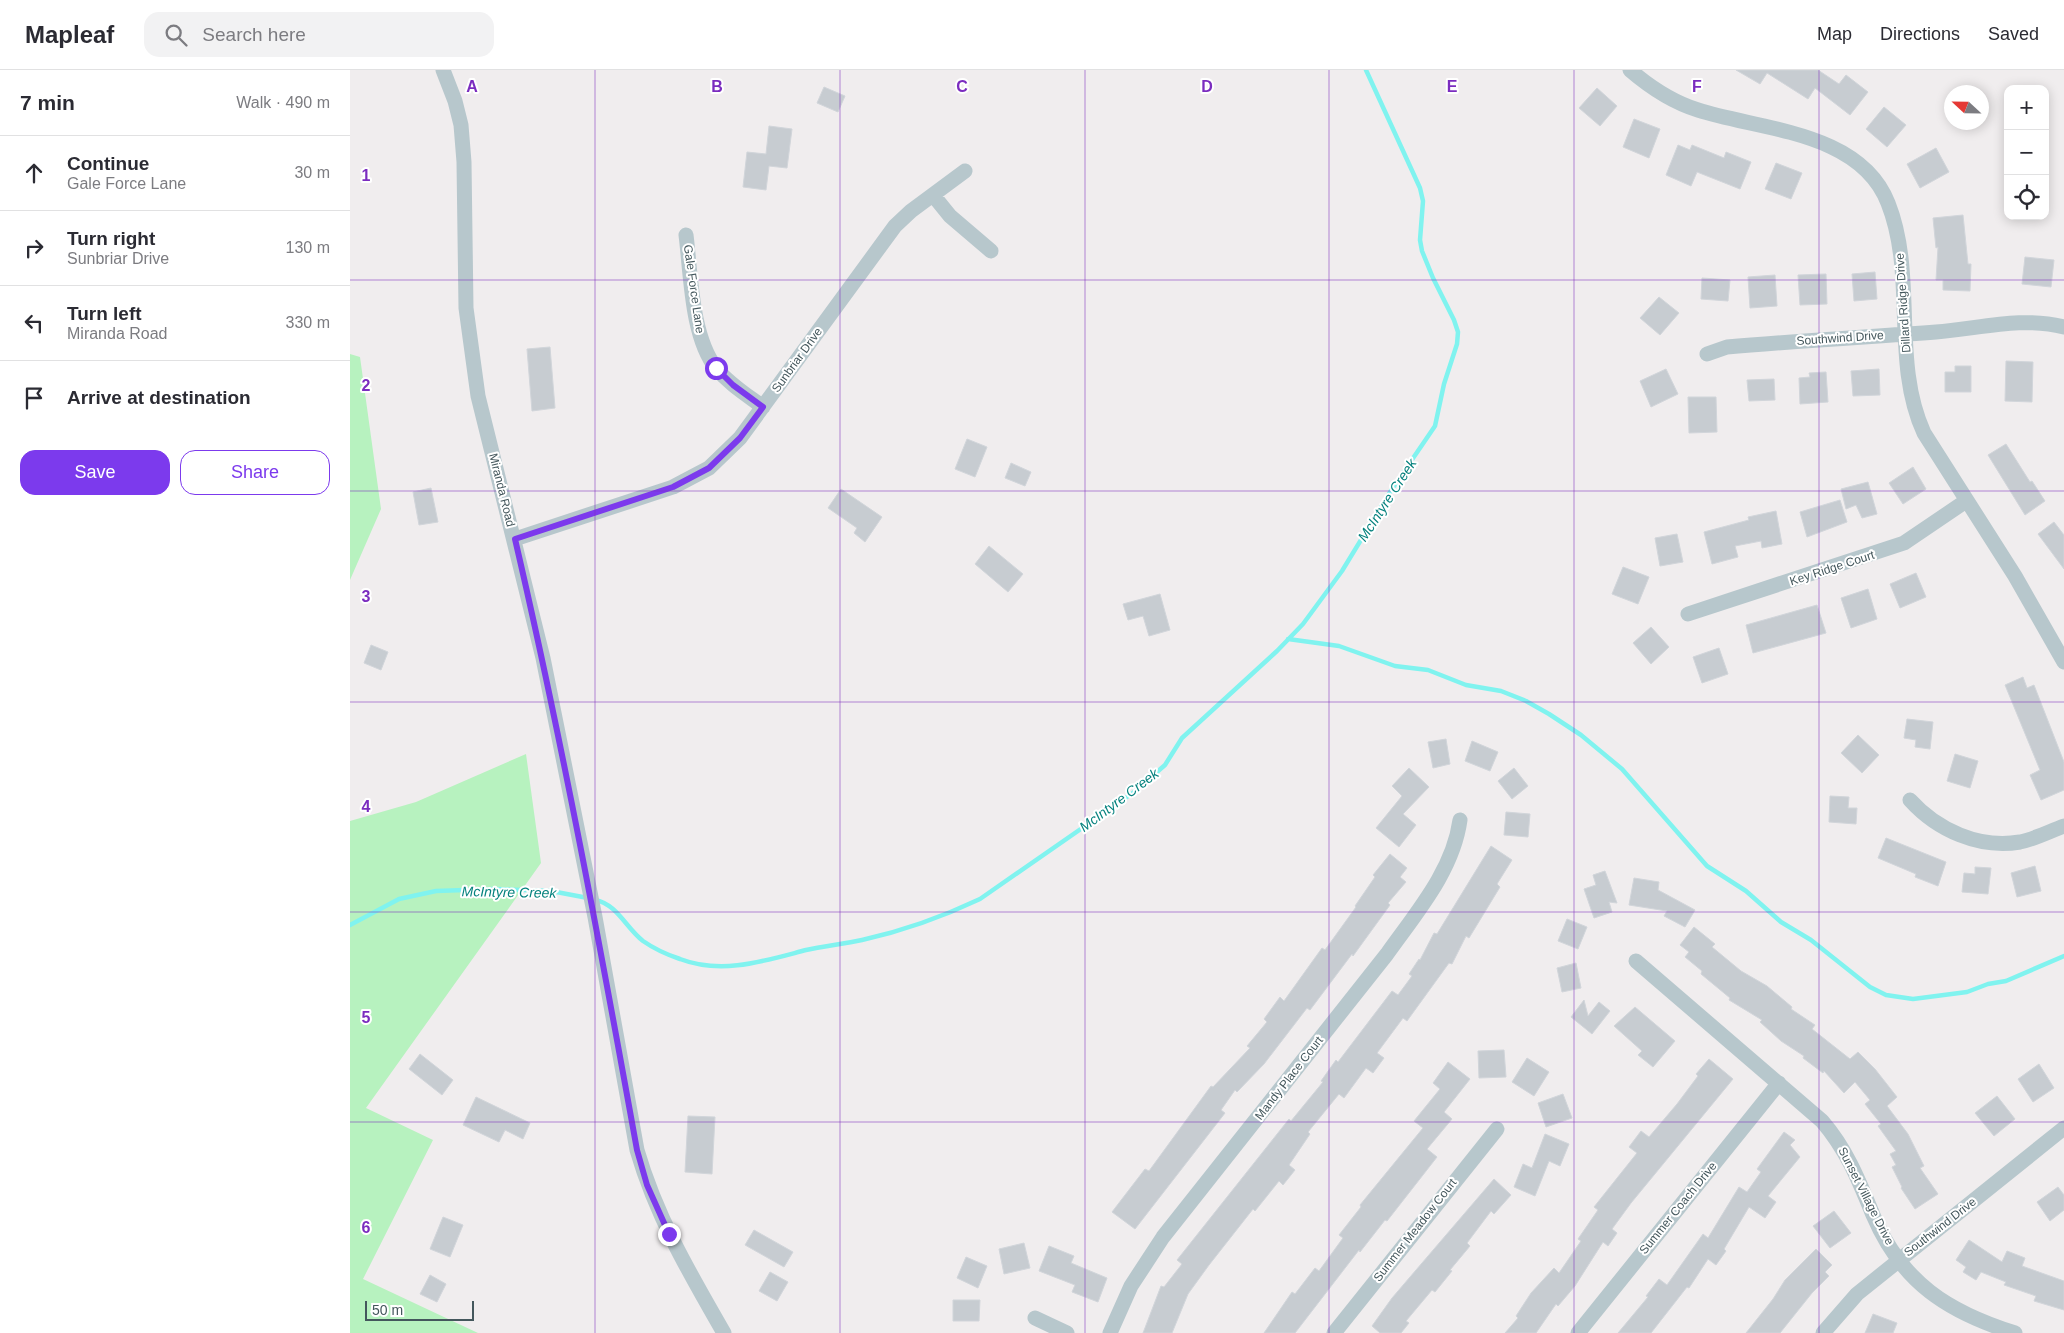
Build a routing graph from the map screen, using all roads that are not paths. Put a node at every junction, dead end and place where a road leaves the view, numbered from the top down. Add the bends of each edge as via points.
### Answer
1 (443, 70) edge
2 (1630, 70) edge
3 (965, 171) dead end
4 (933, 195) junction
5 (686, 235) dead end
6 (990, 251) dead end
7 (2064, 328) edge
8 (1905, 334) junction
9 (1707, 354) dead end
10 (763, 407) junction
11 (1966, 501) junction
12 (515, 539) junction
13 (1688, 614) dead end
14 (2064, 662) edge
15 (1910, 800) dead end
16 (1460, 820) dead end
17 (2064, 826) edge
18 (1636, 961) dead end
19 (1779, 1084) junction
20 (2064, 1128) edge
21 (1497, 1129) dead end
22 (1900, 1259) junction
23 (1035, 1318) dead end
24 (724, 1333) edge
25 (1067, 1333) edge
26 (1110, 1333) edge
27 (1334, 1333) edge
28 (1578, 1333) edge
29 (1823, 1333) edge
30 (2016, 1333) edge

1 - 12 street, Miranda Road via 461,125 464,282 469,338 478,396
2 - 8 street, Dillard Ridge Drive via 1650,87 1676,102 1825,142 1860,166 1876,182 1887,200 1897,228 1902,258
3 - 4 street, Sunbriar Drive
4 - 6 street via 950,216
4 - 10 street, Sunbriar Drive via 911,211 879,245
5 - 10 street, Gale Force Lane via 702,342 716,368
7 - 8 street, Southwind Drive via 2038,322
8 - 9 street, Southwind Drive via 1727,347
8 - 11 street, Dillard Ridge Drive via 1915,413
10 - 12 street, Sunbriar Drive via 740,438 709,468 673,487
11 - 13 street, Key Ridge Court via 1904,544
11 - 14 street, Dillard Ridge Drive
12 - 24 street, Miranda Road via 543,658 637,1150 647,1185 669,1234
15 - 17 street via 1940,826 1978,841 1998,844 2022,841
16 - 26 street, Mandy Place Court via 1457,841 1446,866 1417,911 1387,954 1163,1237 1131,1286
18 - 19 street, Sunset Village Drive
19 - 22 street, Sunset Village Drive via 1822,1121 1842,1147 1883,1235
19 - 28 street, Summer Coach Drive
20 - 22 street, Southwind Drive
21 - 27 street, Summer Meadow Court
22 - 29 street, Southwind Drive via 1857,1294
22 - 30 street, Sunset Village Drive via 1926,1290 1950,1306 1982,1322
23 - 25 street

